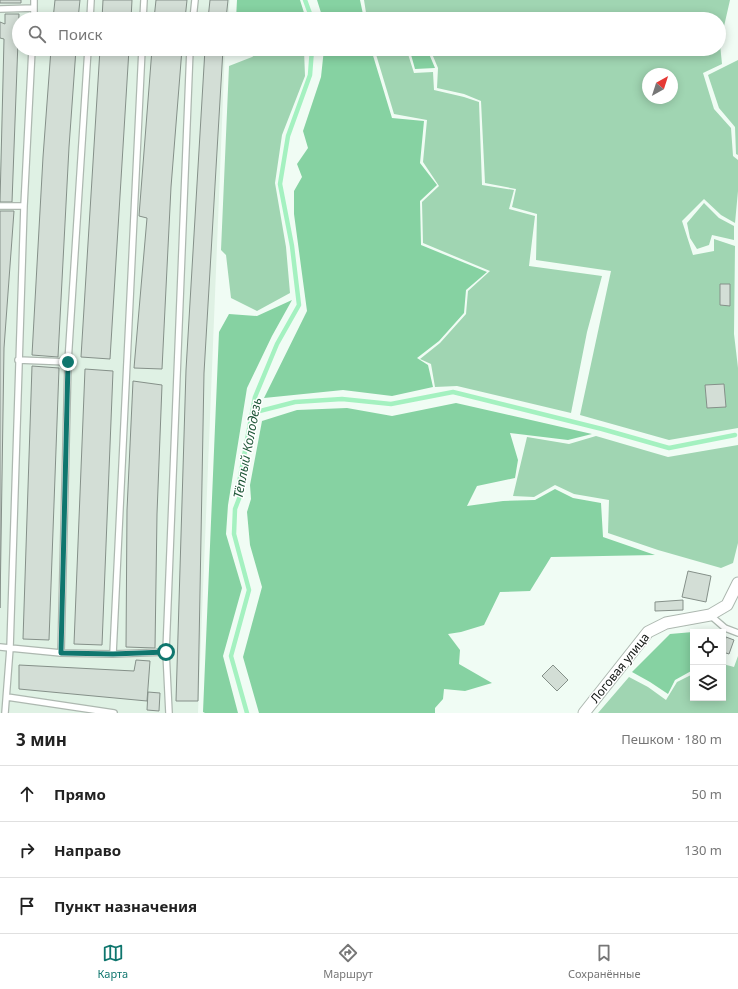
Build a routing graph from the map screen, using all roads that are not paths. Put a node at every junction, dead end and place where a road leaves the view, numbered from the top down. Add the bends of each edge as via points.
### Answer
1 (34, 0) edge
2 (91, 0) edge
3 (144, 0) edge
4 (195, 0) edge
5 (34, 8) junction
6 (0, 9) edge
7 (34, 12) edge
8 (90, 12) edge
9 (143, 12) edge
10 (194, 12) edge
11 (32, 56) edge
12 (88, 56) edge
13 (142, 56) edge
14 (190, 56) edge
15 (0, 206) edge
16 (24, 206) junction
17 (18, 360) junction
18 (68, 362) junction
19 (738, 583) edge
20 (710, 615) junction
21 (738, 633) edge
22 (0, 647) edge
23 (10, 648) junction
24 (166, 652) junction
25 (61, 653) junction
26 (113, 654) junction
27 (7, 697) junction
28 (5, 713) edge
29 (114, 713) edge
30 (169, 713) edge
31 (584, 713) edge

1 - 5 lane
2 - 8 lane
3 - 9 lane
4 - 10 lane
5 - 6 lane
5 - 7 lane
11 - 16 lane
12 - 18 lane
13 - 26 lane
14 - 24 lane
15 - 16 lane
16 - 17 lane
17 - 18 lane
17 - 23 lane
18 - 25 lane
19 - 20 street, Логовая улица via 727,605
20 - 21 lane via 725,628
20 - 31 street, Логовая улица via 666,623 648,632
22 - 23 lane
23 - 25 lane
23 - 27 lane
24 - 26 lane
24 - 30 lane
25 - 26 lane
27 - 28 lane
27 - 29 lane

